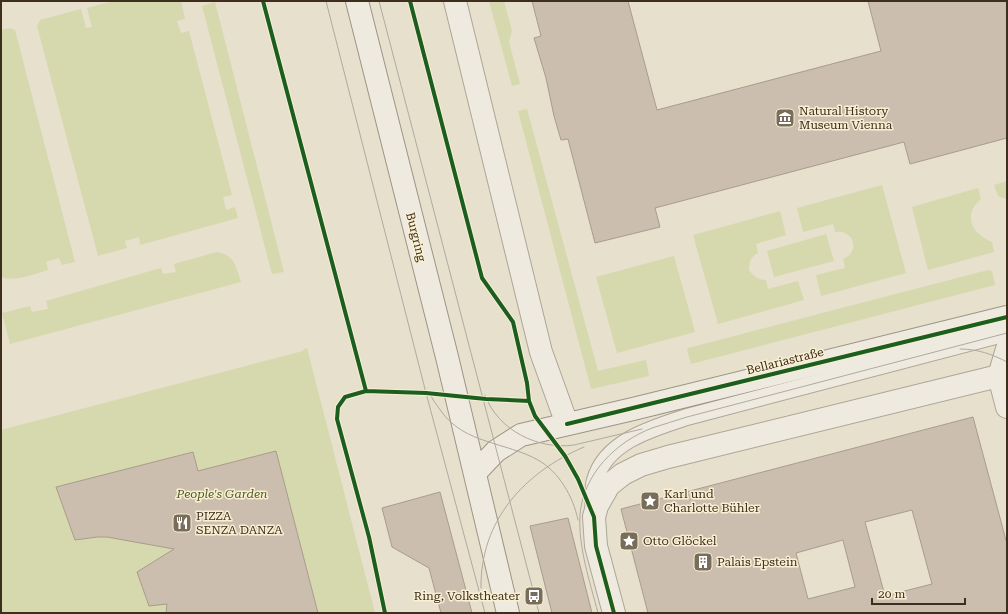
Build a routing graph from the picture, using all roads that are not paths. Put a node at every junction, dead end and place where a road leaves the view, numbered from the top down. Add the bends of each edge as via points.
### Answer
1 (357, 1) edge
2 (455, 1) edge
3 (1007, 317) edge
4 (1007, 333) edge
5 (1007, 349) edge
6 (1003, 375) edge
7 (1007, 407) edge
8 (567, 424) junction
9 (475, 473) junction
10 (594, 517) junction
11 (508, 613) edge
12 (614, 613) edge

1 - 9 main road, Burgring
2 - 8 main road via 541,352
3 - 8 main road, Bellariastraße
4 - 10 lane via 687,417 651,429 615,450 600,466 594,481
5 - 6 main road
6 - 7 main road
6 - 10 main road via 641,465 609,485
8 - 9 main road, Bellariastraße via 521,435 496,451
9 - 11 main road, Burgring
10 - 12 main road via 596,546

